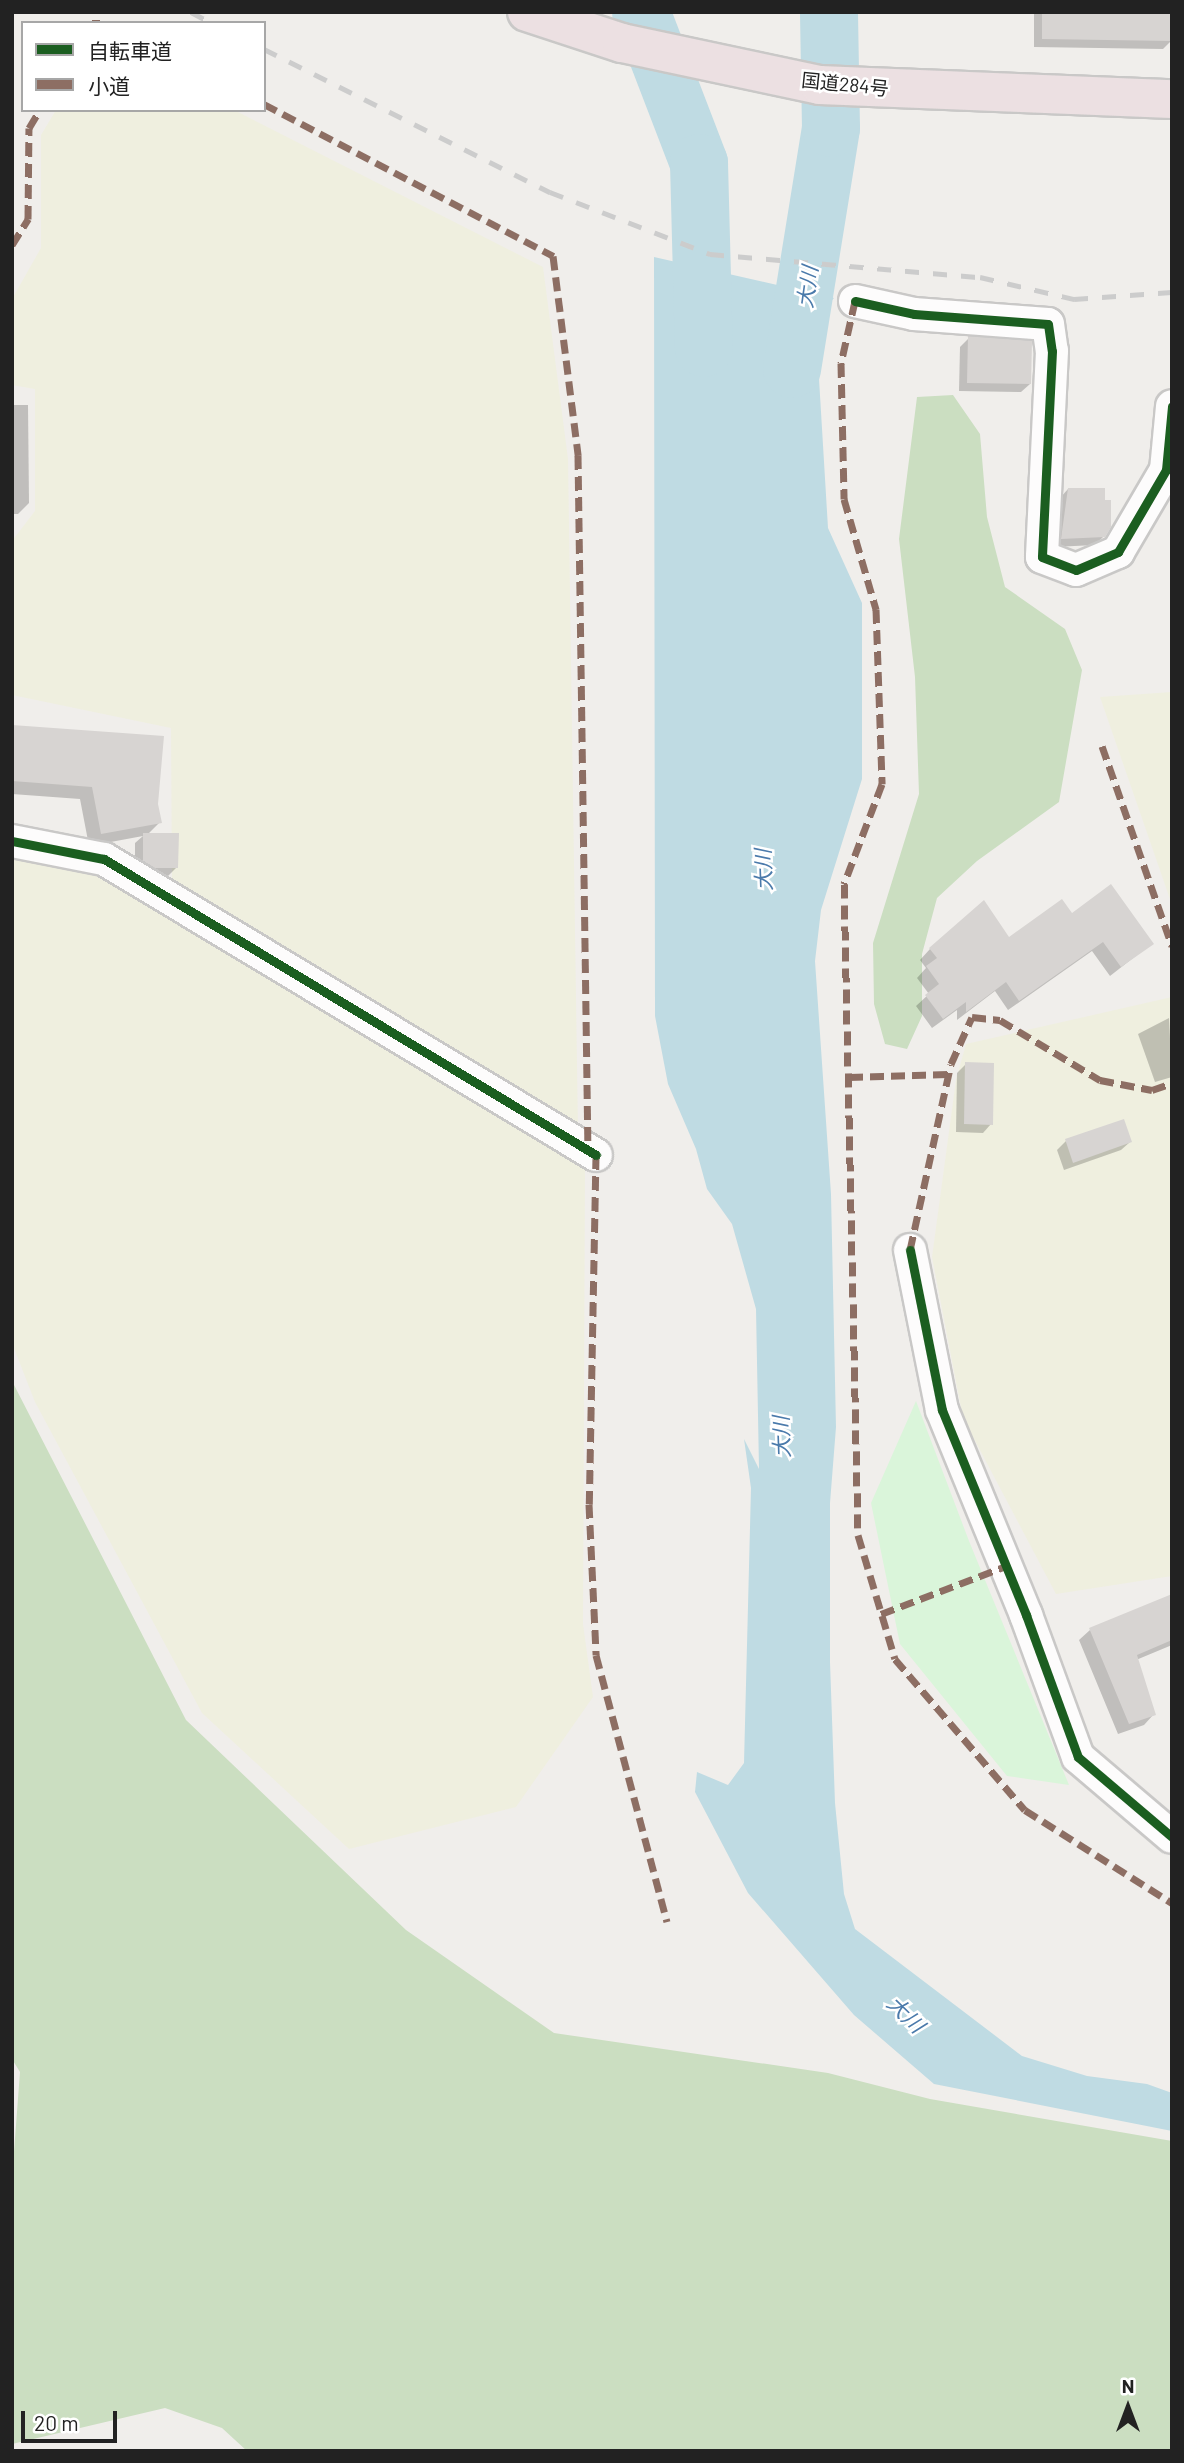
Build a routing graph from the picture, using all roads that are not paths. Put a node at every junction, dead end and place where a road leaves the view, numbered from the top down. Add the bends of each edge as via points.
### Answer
1 (527, 12) edge
2 (1172, 99) edge
3 (855, 301) dead end
4 (1172, 407) edge
5 (12, 841) edge
6 (596, 1155) dead end
7 (910, 1250) dead end
8 (1172, 1837) edge

1 - 2 highway, 国道284号 via 622,43 821,85
3 - 4 street via 914,314 1048,324 1052,351 1042,557 1076,570 1118,552 1166,470
5 - 6 street via 104,859
7 - 8 street via 942,1410 1078,1757

